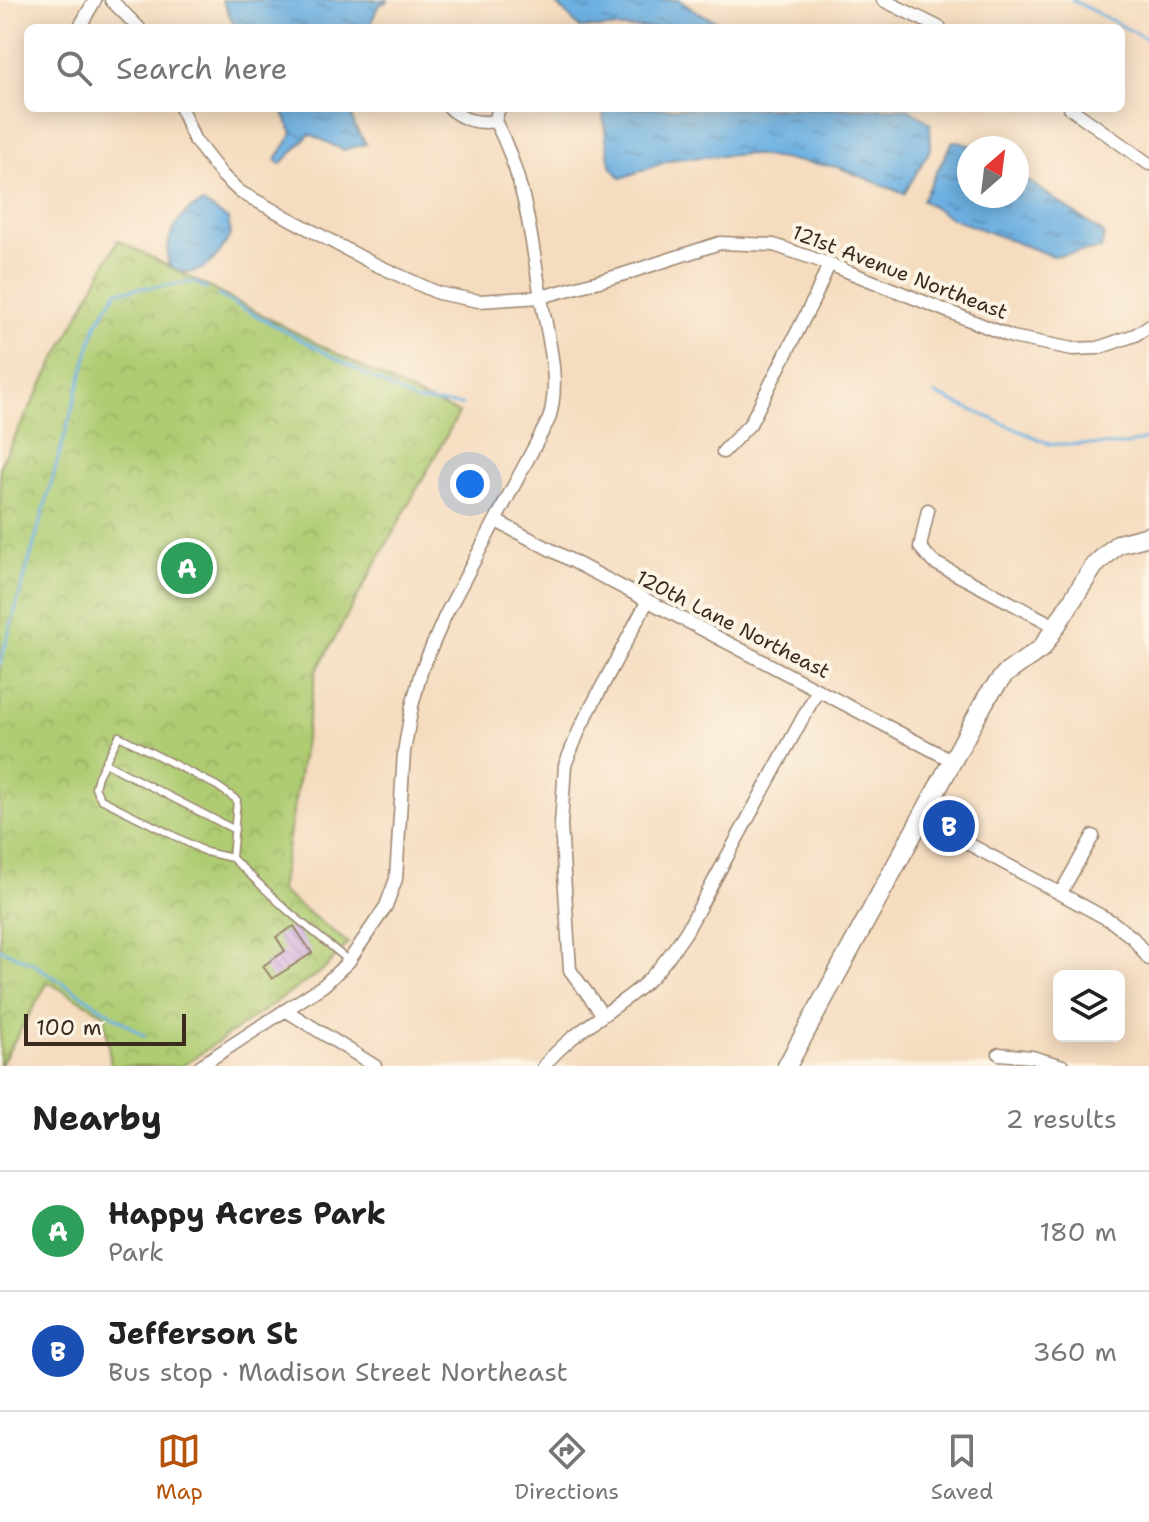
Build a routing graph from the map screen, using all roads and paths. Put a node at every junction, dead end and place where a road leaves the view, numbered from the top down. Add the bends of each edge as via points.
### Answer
1 (95, 0) edge
2 (111, 0) edge
3 (883, 0) edge
4 (81, 24) edge
5 (135, 24) edge
6 (932, 24) edge
7 (183, 112) edge
8 (455, 112) edge
9 (1076, 112) edge
10 (497, 114) edge
11 (1149, 164) edge
12 (829, 264) junction
13 (541, 297) junction
14 (1149, 326) edge
15 (723, 452) dead end
16 (928, 510) dead end
17 (496, 521) junction
18 (1149, 536) edge
19 (647, 602) junction
20 (1055, 626) junction
21 (818, 690) junction
22 (953, 761) junction
23 (105, 763) junction
24 (921, 818) junction
25 (235, 830) junction
26 (1093, 836) dead end
27 (232, 858) junction
28 (1060, 894) junction
29 (1149, 959) edge
30 (349, 961) junction
31 (285, 1010) junction
32 (603, 1015) junction
33 (999, 1054) dead end
34 (200, 1066) edge
35 (375, 1066) edge
36 (544, 1066) edge
37 (787, 1066) edge
38 (1063, 1066) edge

1 - 4 street
2 - 5 street
3 - 6 street
7 - 13 street, 121st Avenue Northeast via 194,139 240,192 317,234 438,293 479,301
8 - 10 street via 486,123
9 - 11 street
10 - 13 street via 529,218
12 - 13 street, 121st Avenue Northeast via 774,245 720,243
12 - 14 street, 121st Avenue Northeast via 1012,337 1073,349 1098,348
12 - 15 street via 750,424
13 - 17 street via 554,404
16 - 20 street via 920,547 933,562
17 - 19 street, 120th Lane Northeast
17 - 30 street via 421,672 404,752 396,879 386,906
18 - 20 street via 1118,544 1094,566
19 - 21 street, 120th Lane Northeast
19 - 32 street via 565,765 561,825 570,970
20 - 22 street via 1042,648 1005,674 987,697
21 - 22 street, 120th Lane Northeast
21 - 32 street via 686,932 644,984
22 - 24 street
23 - 25 lane
23 - 25 lane via 119,736 177,765 237,800
23 - 27 lane via 95,788 101,799 206,852
24 - 28 street
24 - 37 street
25 - 27 lane
26 - 28 street
27 - 30 lane
28 - 29 street via 1111,921
30 - 31 street
31 - 34 street
31 - 35 street
32 - 36 street
33 - 38 street

